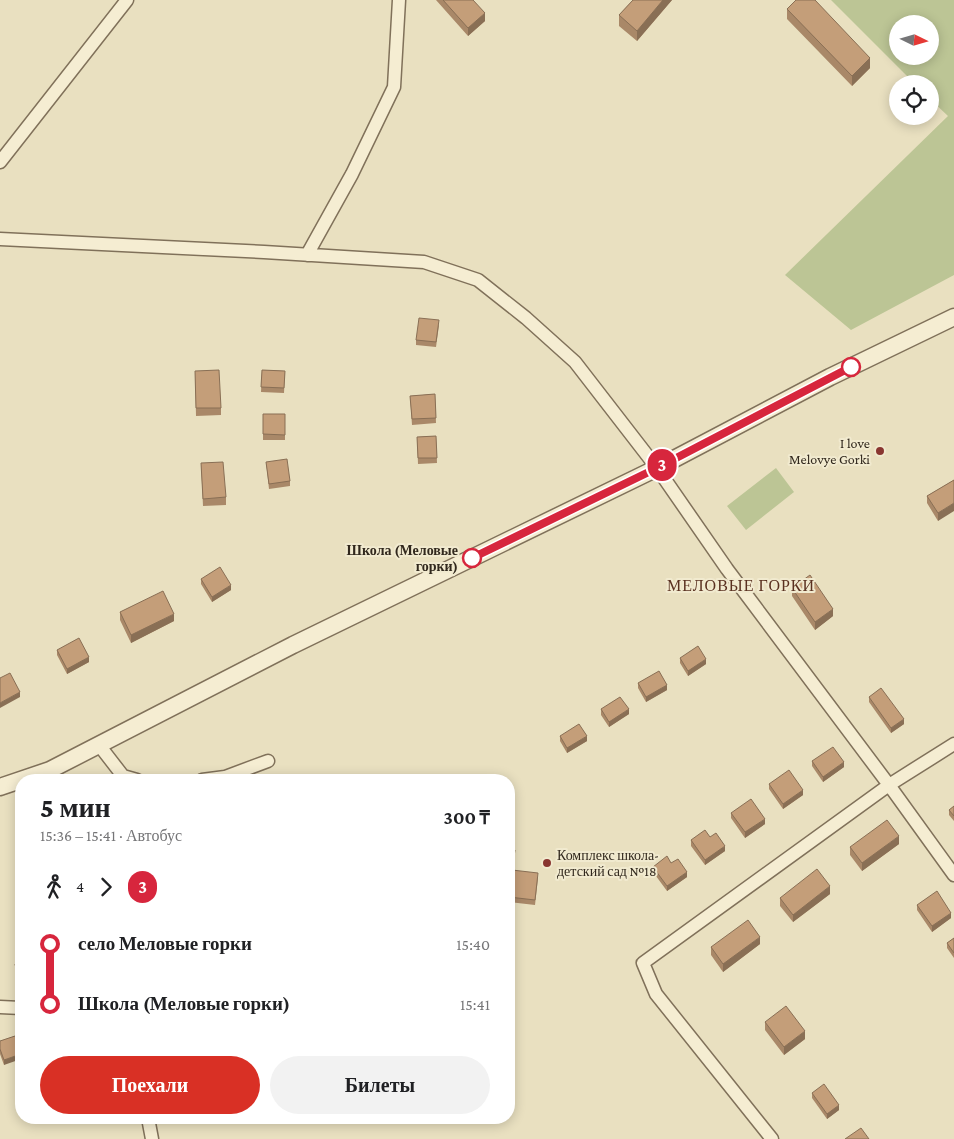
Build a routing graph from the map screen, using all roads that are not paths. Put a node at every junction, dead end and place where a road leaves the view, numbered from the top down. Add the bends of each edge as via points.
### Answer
1 (127, 0) edge
2 (399, 0) edge
3 (0, 162) edge
4 (0, 239) edge
5 (307, 255) junction
6 (954, 317) edge
7 (657, 468) junction
8 (954, 744) edge
9 (99, 745) junction
10 (268, 761) dead end
11 (53, 774) edge
12 (121, 774) edge
13 (233, 774) edge
14 (15, 783) edge
15 (889, 785) junction
16 (0, 787) edge
17 (954, 875) edge
18 (0, 1007) edge
19 (15, 1008) edge
20 (149, 1124) edge
21 (152, 1139) edge
22 (772, 1139) edge

1 - 3 street
2 - 5 street via 394,87 352,174
4 - 5 street
5 - 7 street via 424,262 478,280 575,362
6 - 7 street via 830,377
7 - 9 street via 293,645
7 - 15 street via 727,569
8 - 15 street
9 - 11 street
9 - 12 street
10 - 13 street
14 - 16 street
15 - 17 street
15 - 22 street via 643,962 656,994
18 - 19 street
20 - 21 street

